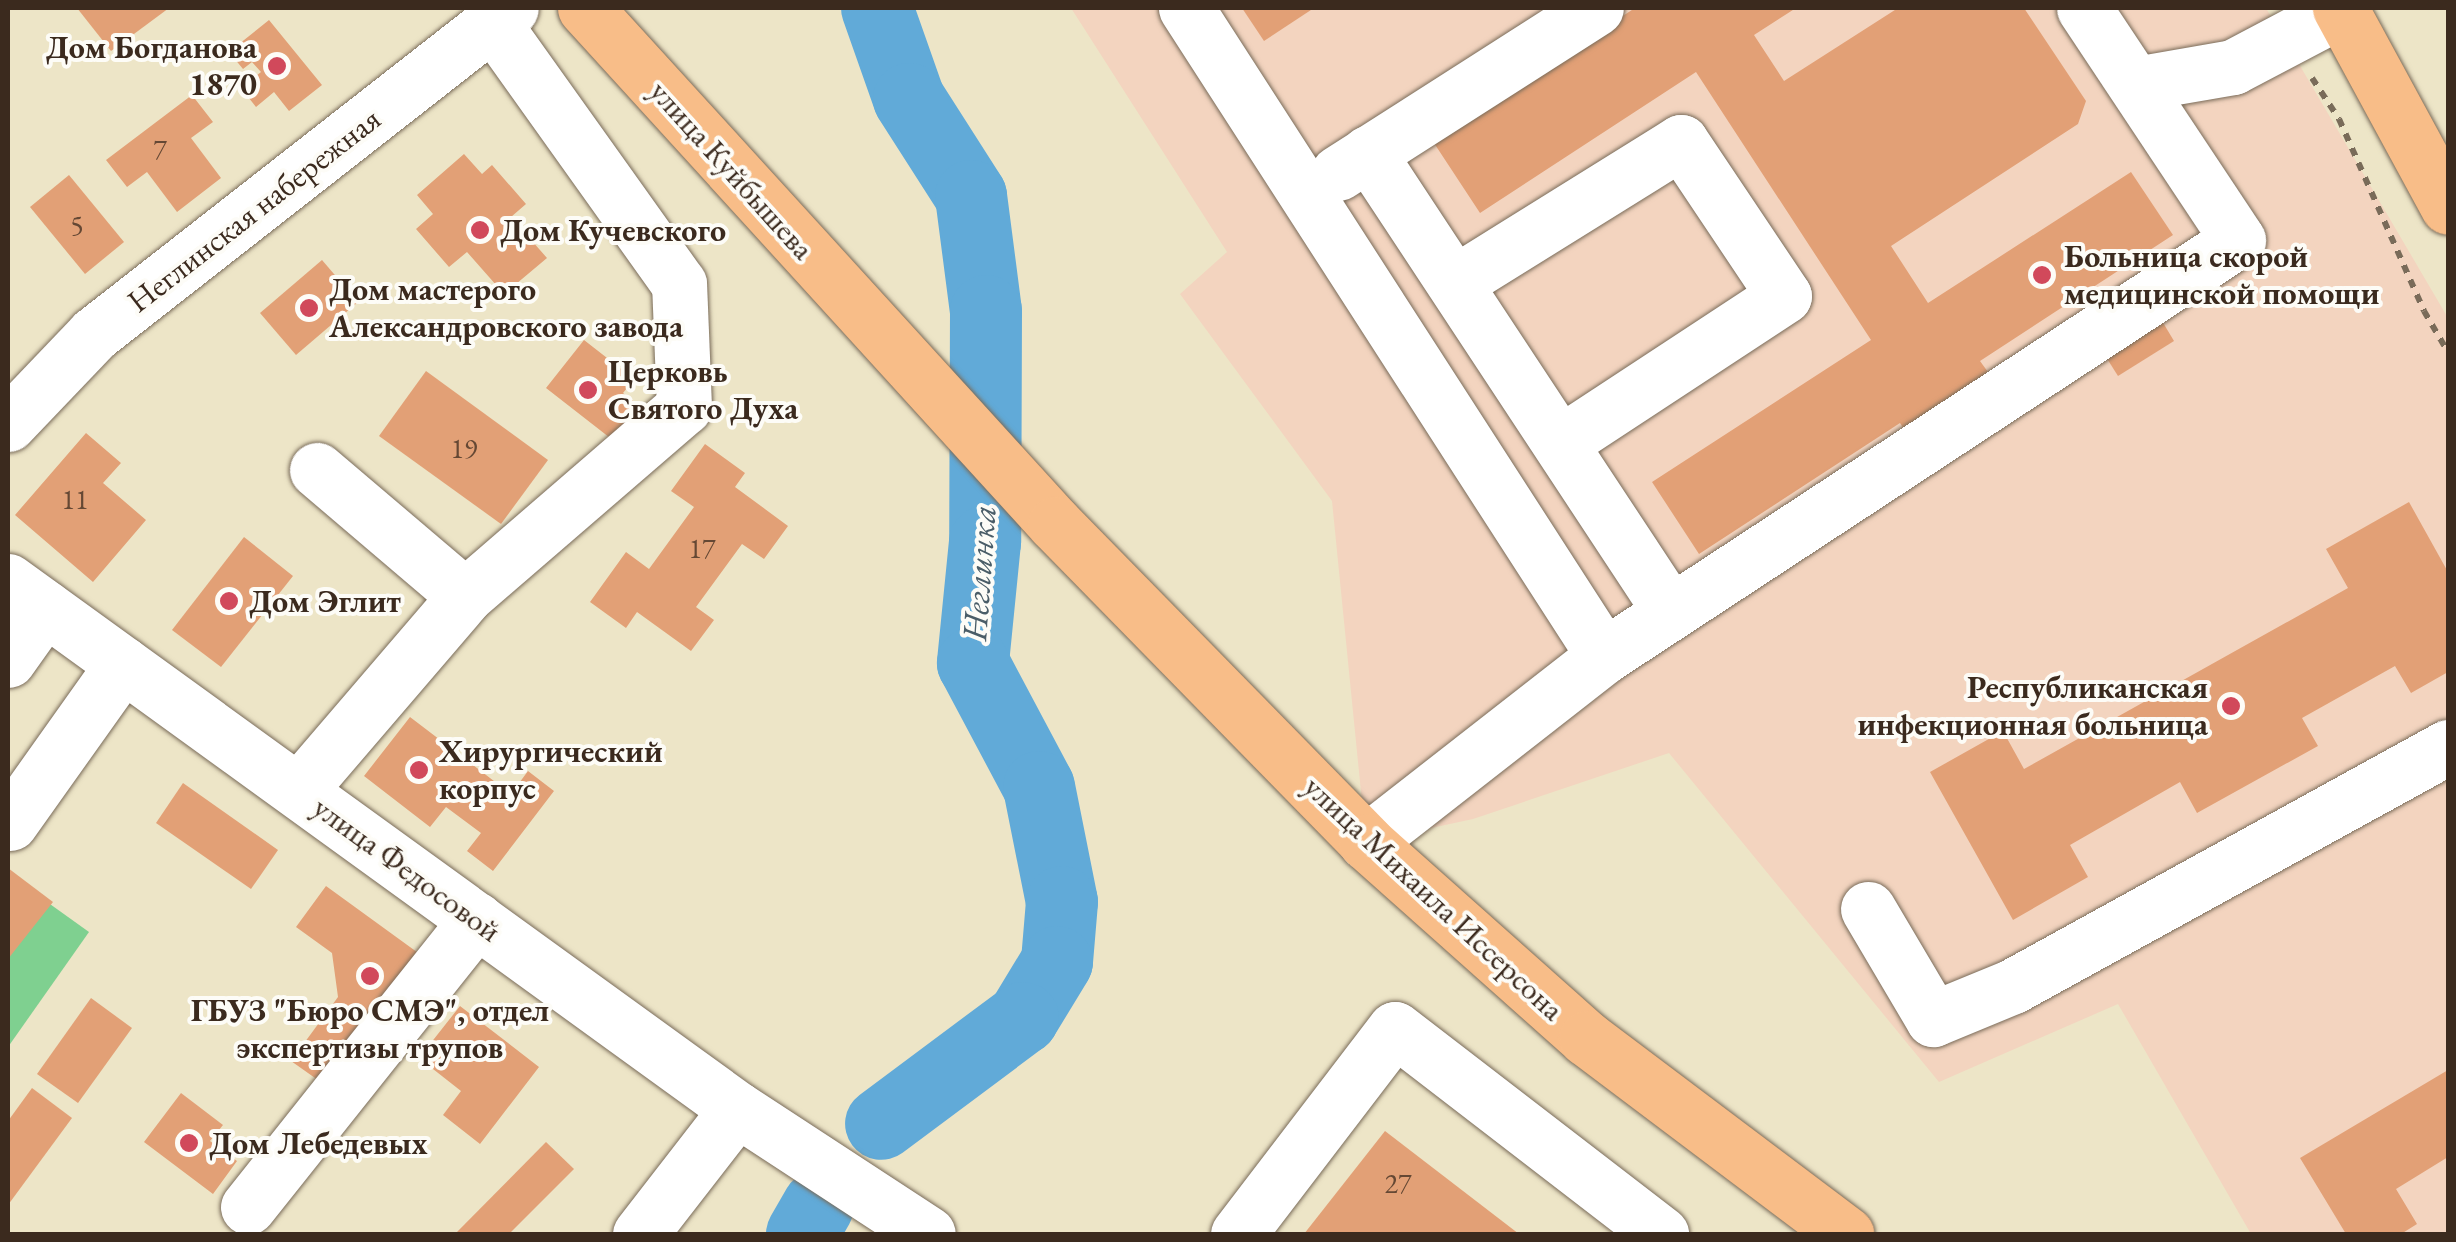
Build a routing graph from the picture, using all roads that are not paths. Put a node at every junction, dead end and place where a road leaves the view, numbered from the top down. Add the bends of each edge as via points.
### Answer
1 (585, 8) edge
2 (1186, 8) edge
3 (1596, 8) edge
4 (2084, 8) edge
5 (2341, 9) edge
6 (502, 15) edge
7 (2135, 84) junction
8 (1368, 153) junction
9 (1307, 194) junction
10 (2448, 207) edge
11 (1456, 282) junction
12 (8, 424) edge
13 (1562, 442) junction
14 (317, 470) dead end
15 (1055, 524) joint
16 (26, 594) edge
17 (465, 596) junction
18 (1670, 611) junction
19 (1604, 656) junction
20 (8, 660) edge
21 (123, 664) junction
22 (2448, 747) edge
23 (299, 790) junction
24 (10, 823) edge
25 (1366, 842) junction
26 (1868, 909) dead end
27 (476, 920) junction
28 (736, 1110) junction
29 (248, 1207) dead end
30 (906, 1221) edge
31 (640, 1234) edge
32 (1238, 1234) edge
33 (1661, 1234) edge
34 (1846, 1234) edge

1 - 15 main road, улица Куйбышева
2 - 9 street
3 - 8 street
4 - 7 street
5 - 7 street via 2233,67
5 - 10 main road
6 - 12 street, Неглинская набережная via 94,334
6 - 17 street via 679,284 684,407
7 - 18 street via 2238,240
8 - 9 street
8 - 11 street
9 - 19 street
11 - 13 street
11 - 13 street via 1681,142 1784,296
13 - 18 street
14 - 17 street
15 - 25 main road, улица Михаила Иссерсона
16 - 20 street
16 - 21 street, улица Федосовой
17 - 23 street
18 - 19 street
19 - 25 street
21 - 23 street, улица Федосовой
21 - 24 street
22 - 26 street via 2014,986 1933,1019
23 - 27 street, улица Федосовой
25 - 34 main road, улица Михаила Иссерсона via 1586,1038
27 - 28 street, улица Федосовой
27 - 29 street
28 - 30 street, улица Федосовой
28 - 31 street
32 - 33 street via 1395,1029

